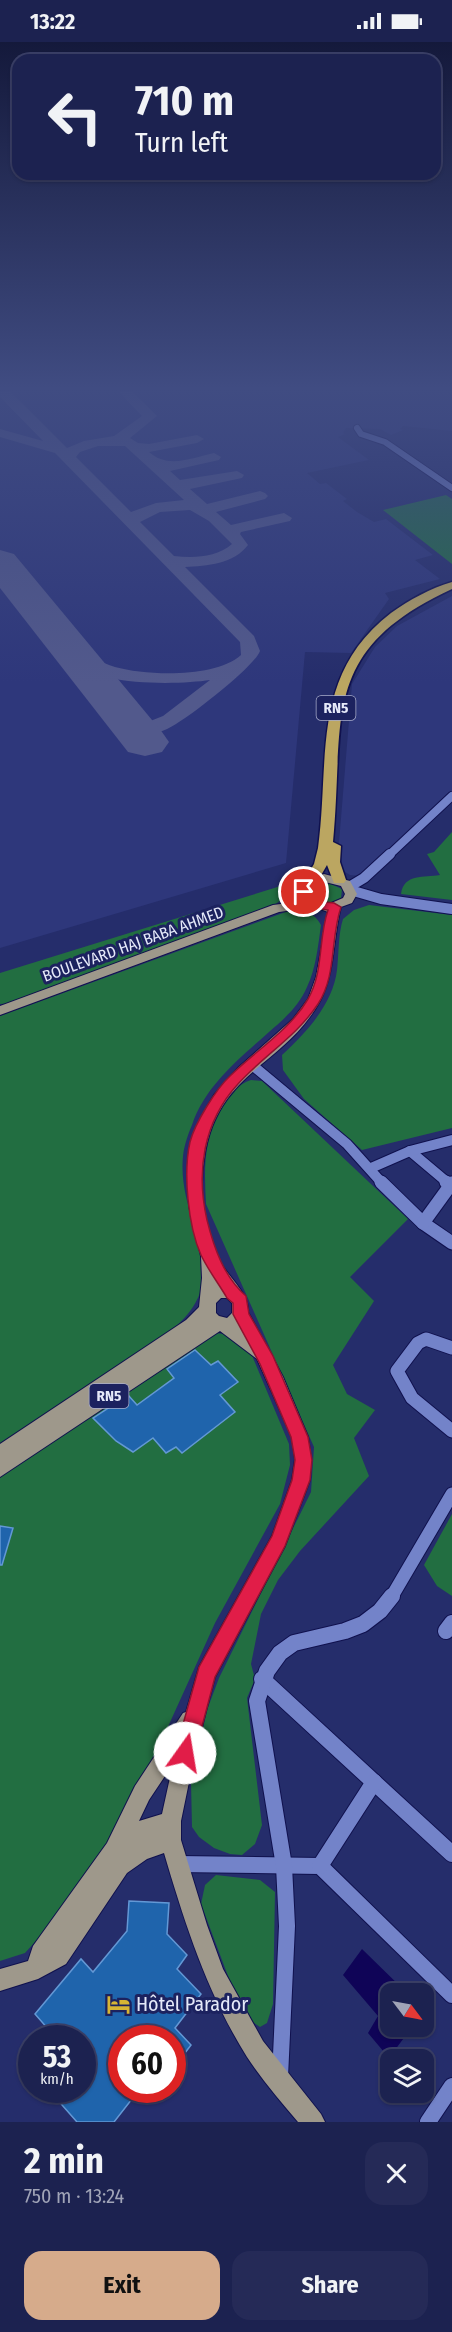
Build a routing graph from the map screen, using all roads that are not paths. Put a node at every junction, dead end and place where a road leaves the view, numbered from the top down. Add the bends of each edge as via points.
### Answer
1 (452, 585) edge
2 (452, 590) edge
3 (452, 796) edge
4 (308, 885) junction
5 (346, 888) junction
6 (315, 905) junction
7 (334, 907) junction
8 (277, 908) junction
9 (452, 909) edge
10 (329, 925) junction
11 (0, 1011) edge
12 (251, 1064) junction
13 (452, 1140) edge
14 (410, 1151) junction
15 (371, 1168) junction
16 (451, 1185) edge
17 (423, 1223) junction
18 (452, 1244) edge
19 (208, 1253) junction
20 (233, 1294) junction
21 (207, 1306) junction
22 (241, 1314) junction
23 (220, 1323) junction
24 (452, 1348) edge
25 (267, 1361) junction
26 (142, 1367) junction
27 (452, 1431) edge
28 (0, 1453) edge
29 (0, 1470) edge
30 (452, 1494) edge
31 (262, 1679) junction
32 (193, 1716) junction
33 (374, 1782) junction
34 (171, 1831) junction
35 (113, 1851) junction
36 (452, 1854) edge
37 (177, 1864) junction
38 (284, 1866) junction
39 (320, 1866) junction
40 (92, 1894) junction
41 (0, 1980) edge
42 (452, 1995) edge
43 (280, 2083) junction
44 (452, 2086) edge
45 (312, 2122) edge
46 (428, 2122) edge

1 - 4 highway, RN5 via 408,606 388,621 368,640 346,672 338,691 332,744 325,860
2 - 5 highway, RN5 via 400,619 383,634 357,667 347,689 333,862
3 - 5 street via 364,878
4 - 5 main road via 324,878
4 - 6 main road via 305,897
4 - 8 main road
5 - 7 main road
5 - 9 street via 381,899
6 - 7 main road
6 - 8 main road
6 - 10 main road
7 - 10 main road
8 - 11 main road, BOULEVARD HAJ BABA AHMED
10 - 12 main road via 326,967 313,1001 290,1029
12 - 15 street
12 - 19 main road via 220,1097 198,1141 196,1202
13 - 14 street
14 - 15 street
14 - 16 street
15 - 17 street via 397,1200
16 - 17 street
17 - 18 street
19 - 20 main road
19 - 21 main road
20 - 21 main road, RN5 via 216,1294
20 - 22 main road via 243,1305
21 - 23 main road via 209,1316
21 - 26 main road, RN5 via 192,1325
22 - 23 main road, RN5 via 233,1321
22 - 25 main road
23 - 25 main road
23 - 26 main road, RN5
24 - 27 street via 426,1339 418,1343 397,1371 409,1394
25 - 32 main road via 300,1437 301,1480 279,1540 206,1674
26 - 28 main road, RN5
26 - 29 main road, RN5
30 - 31 street via 395,1593 379,1613 361,1625 293,1642 278,1652
31 - 33 street
31 - 38 street via 257,1701
32 - 34 main road
32 - 35 main road via 142,1793
33 - 36 street
33 - 39 street
34 - 35 main road via 139,1831
34 - 37 main road
34 - 40 main road via 128,1858
35 - 40 main road
37 - 38 street
37 - 43 main road via 215,1975 255,2049
38 - 39 street
38 - 43 street via 287,1936
39 - 42 street
40 - 41 main road via 58,1956 8,1980
43 - 45 main road
44 - 46 street

